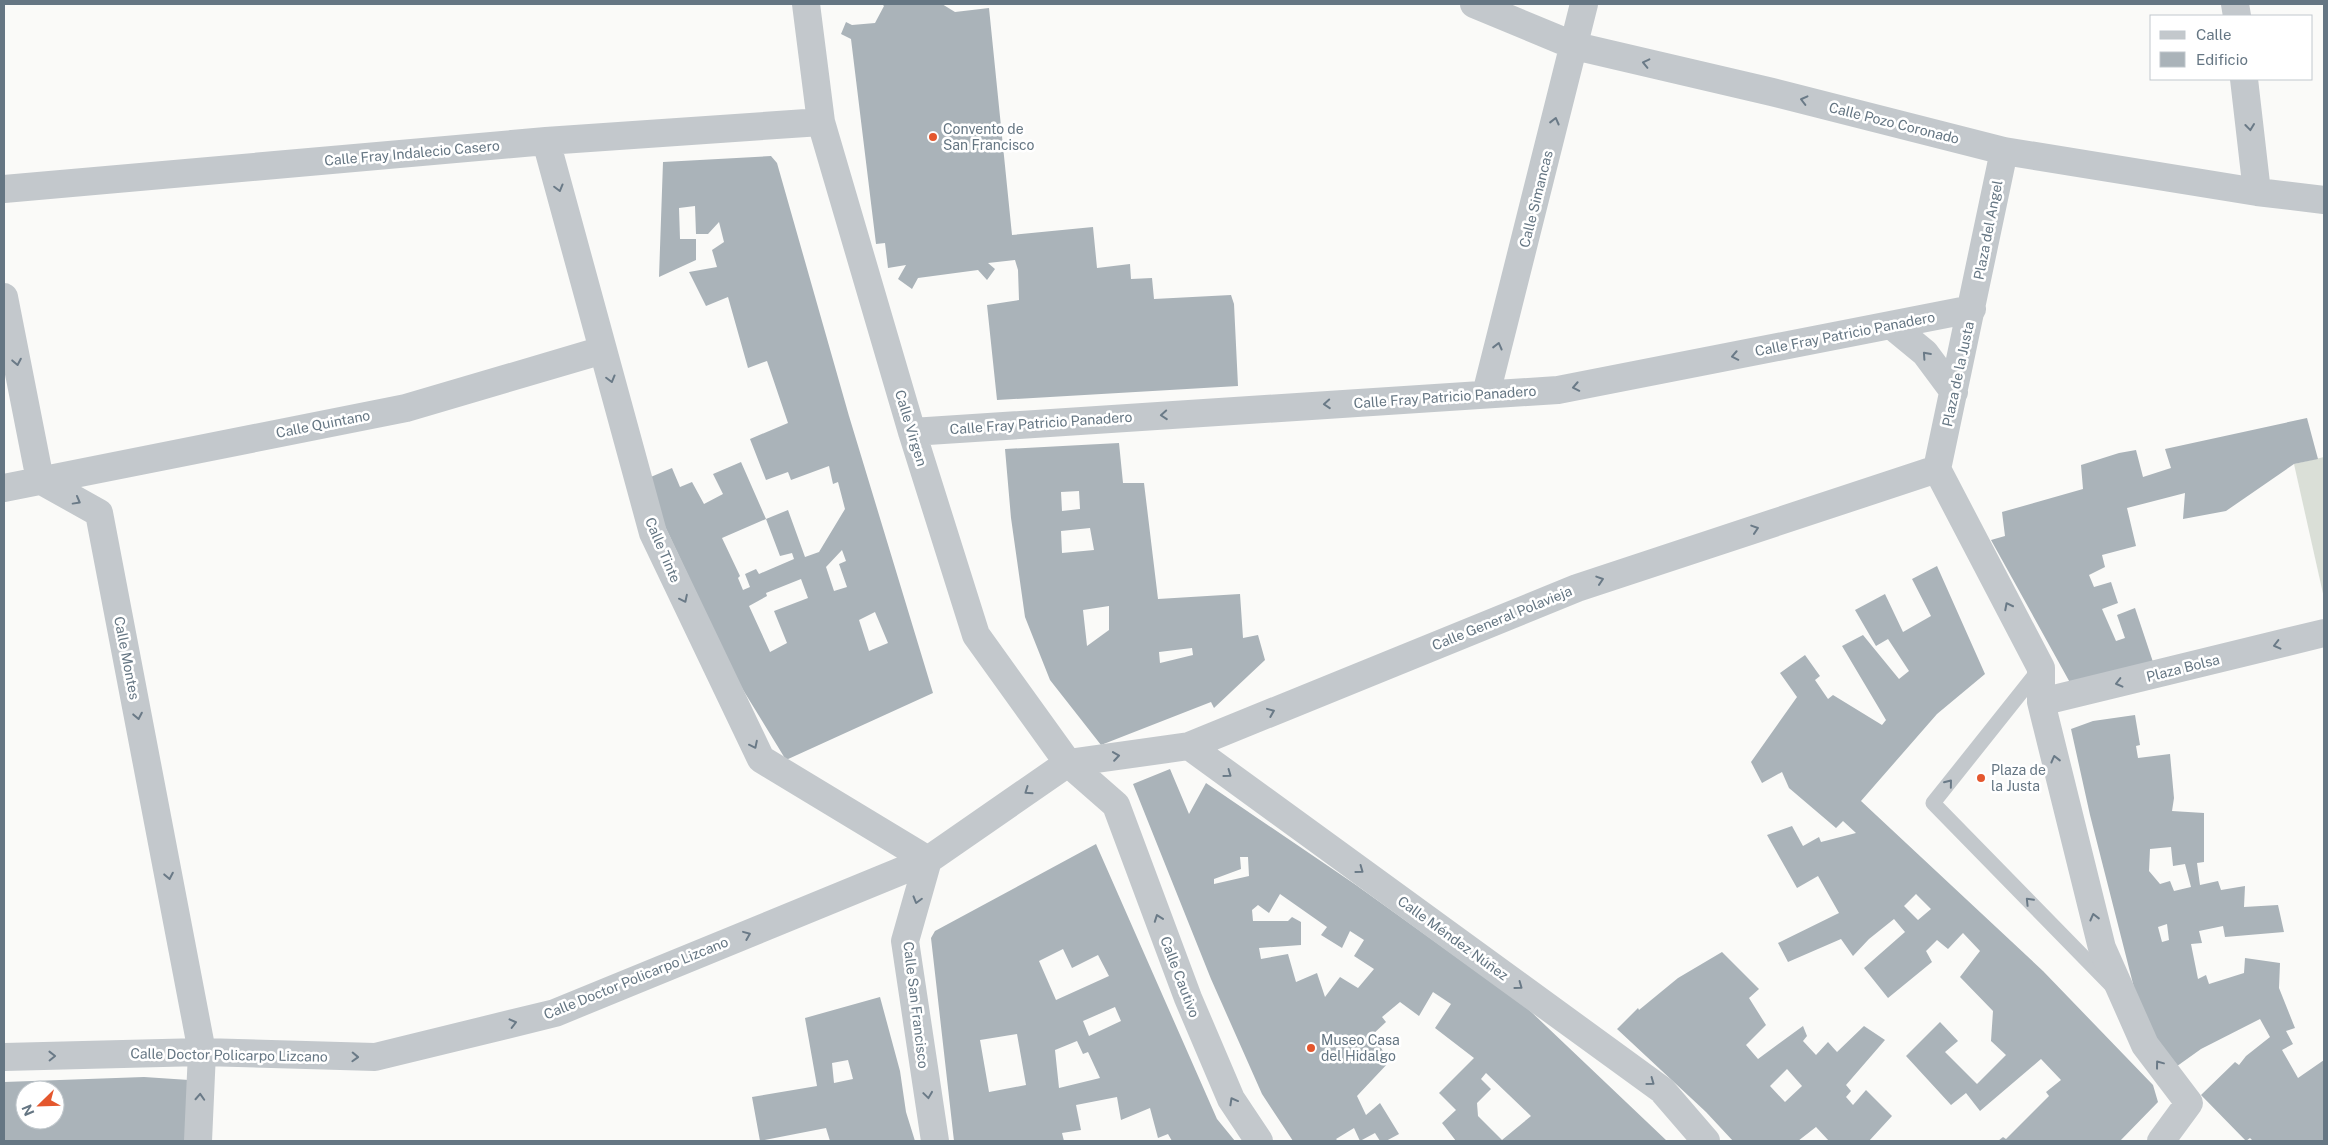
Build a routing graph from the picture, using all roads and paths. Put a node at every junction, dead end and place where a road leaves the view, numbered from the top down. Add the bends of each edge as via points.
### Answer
1 (806, 4) edge
2 (1474, 4) edge
3 (1584, 4) edge
4 (1574, 46) junction
5 (2244, 80) edge
6 (821, 122) junction
7 (546, 141) junction
8 (2004, 151) junction
9 (4, 189) edge
10 (2257, 192) junction
11 (2324, 200) edge
12 (4, 297) edge
13 (1972, 309) junction
14 (1891, 325) junction
15 (603, 350) junction
16 (1954, 392) junction
17 (1486, 394) junction
18 (912, 432) junction
19 (1937, 469) junction
20 (40, 480) junction
21 (4, 488) edge
22 (2324, 633) edge
23 (2041, 668) junction
24 (2041, 702) junction
25 (1189, 746) junction
26 (1068, 764) junction
27 (1116, 805) joint
28 (928, 860) junction
29 (2124, 998) junction
30 (202, 1052) junction
31 (4, 1057) edge
32 (198, 1141) edge
33 (935, 1141) edge
34 (1259, 1141) edge
35 (1706, 1141) edge
36 (2161, 1141) edge

1 - 6 street, Calle Virgen
2 - 4 street, Calle Pozo Coronado
3 - 4 street, Calle Simancas
8 -> 4 street, Calle Pozo Coronado
17 -> 4 street, Calle Simancas
5 -> 10 street
6 - 7 street, Calle Fray Indalecio Casero
6 - 18 street, Calle Virgen
7 - 9 street, Calle Fray Indalecio Casero
7 -> 15 street, Calle Tinte
8 - 10 street, Calle Pozo Coronado
8 - 13 street, Plaza del Angel
10 - 11 street, Calle Pozo Coronado
12 -> 20 street
13 - 14 street, Calle Fray Patricio Panadero
13 - 16 street, Plaza de la Justa
16 -> 14 street via 1925,353
14 -> 17 street, Calle Fray Patricio Panadero via 1558,390
15 - 20 street, Calle Quintano via 406,408
15 -> 28 street, Calle Tinte via 653,533 761,759
16 - 19 street, Plaza de la Justa
17 -> 18 street, Calle Fray Patricio Panadero
18 - 26 street, Calle Virgen via 976,635
23 -> 19 street
25 -> 19 street, Calle General Polavieja via 1577,588
20 - 21 street, Calle Quintano
20 -> 30 street, Calle Montes via 100,513
22 -> 24 street, Plaza Bolsa
23 - 24 street
29 -> 23 lane via 1933,803
29 -> 24 street via 2102,948
26 -> 25 street, Calle General Polavieja
25 -> 35 street, Calle Méndez Núñez via 1662,1090
26 - 27 street, Calle Virgen
26 -> 28 street
34 -> 27 street, Calle Cautivo via 1231,1099 1188,998
30 -> 28 street, Calle Doctor Policarpo Lizcano via 375,1057 555,1013
28 -> 33 street, Calle San Francisco via 906,941
36 -> 29 street via 2189,1103 2145,1045
31 -> 30 street, Calle Doctor Policarpo Lizcano
32 -> 30 street

